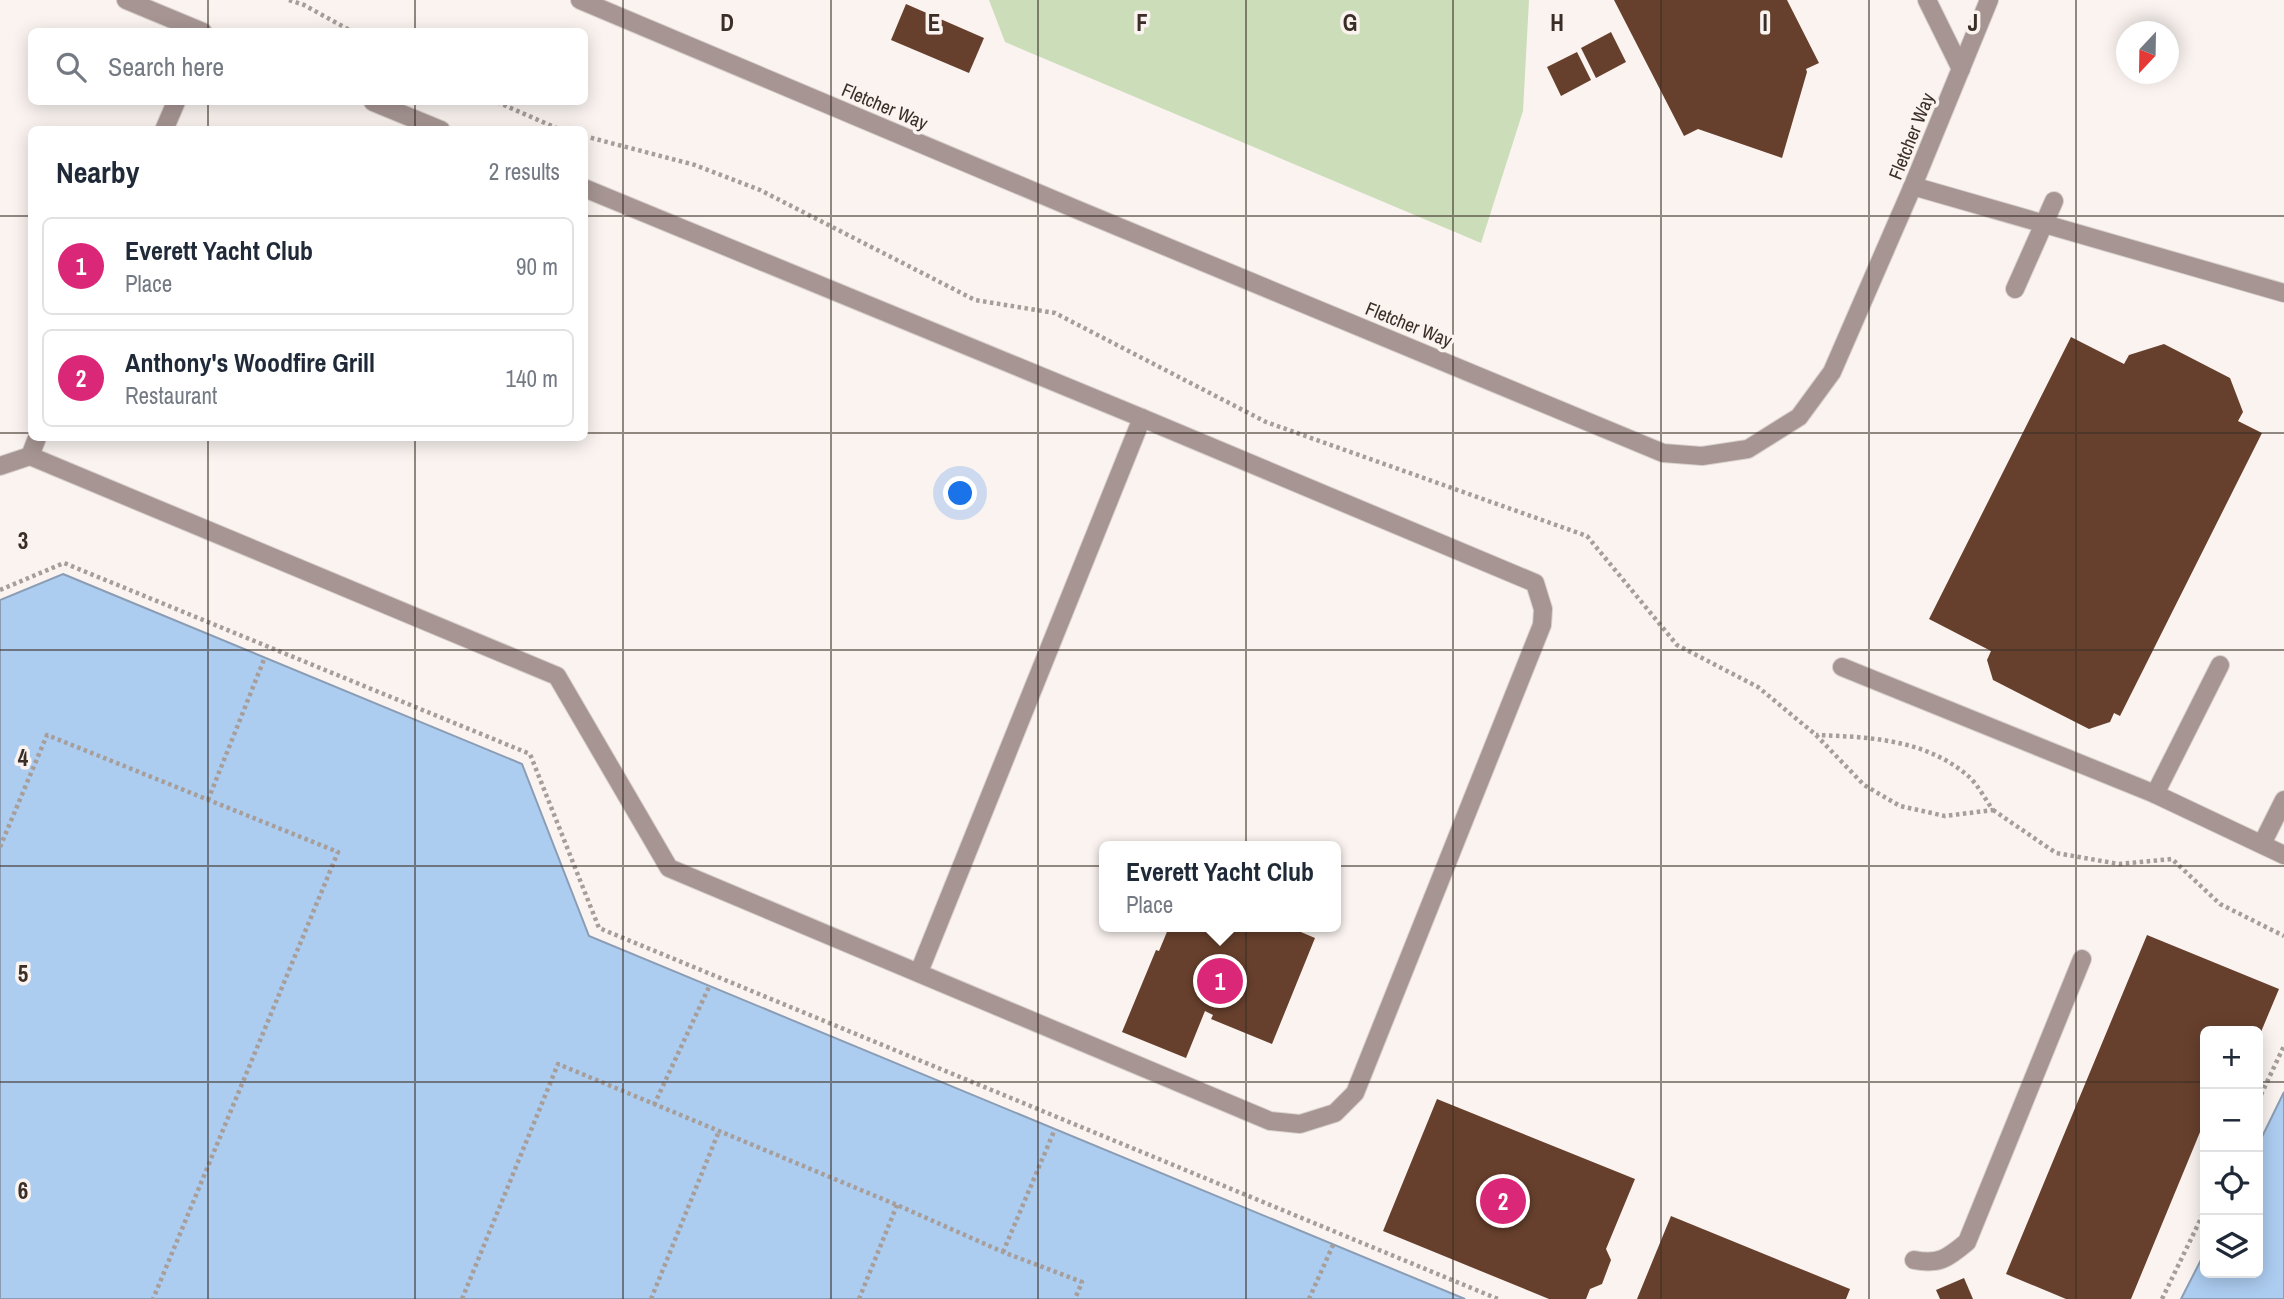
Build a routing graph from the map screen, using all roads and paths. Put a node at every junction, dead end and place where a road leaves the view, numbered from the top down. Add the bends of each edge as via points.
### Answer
1 (126, 0) edge
2 (289, 0) edge
3 (580, 0) edge
4 (1927, 0) edge
5 (1989, 0) edge
6 (193, 28) edge
7 (347, 28) edge
8 (1961, 69) junction
9 (175, 105) edge
10 (380, 105) edge
11 (503, 105) edge
12 (166, 126) edge
13 (431, 126) edge
14 (552, 126) edge
15 (588, 137) edge
16 (1912, 188) junction
17 (588, 190) edge
18 (2054, 201) dead end
19 (2045, 224) junction
20 (2015, 289) dead end
21 (2284, 293) edge
22 (1142, 418) junction
23 (36, 441) edge
24 (30, 456) junction
25 (0, 466) edge
26 (265, 657) dead end
27 (2220, 665) dead end
28 (1842, 667) dead end
29 (1816, 735) junction
30 (2155, 794) junction
31 (208, 800) junction
32 (2284, 800) edge
33 (1993, 810) junction
34 (2262, 844) junction
35 (0, 847) edge
36 (2284, 855) edge
37 (2284, 936) edge
38 (2081, 959) dead end
39 (919, 972) junction
40 (709, 987) dead end
41 (2284, 1046) edge
42 (2263, 1090) edge
43 (654, 1105) junction
44 (1055, 1129) dead end
45 (719, 1130) junction
46 (897, 1205) junction
47 (2203, 1215) edge
48 (1333, 1245) dead end
49 (1003, 1252) junction
50 (1914, 1260) dead end
51 (153, 1299) edge
52 (461, 1299) edge
53 (651, 1299) edge
54 (859, 1299) edge
55 (1075, 1299) edge
56 (1309, 1299) edge
57 (2162, 1299) edge

1 - 6 street
2 - 7 path
3 - 16 street, Fletcher Way via 1663,453 1702,456 1748,449 1799,418 1832,372
4 - 8 street
5 - 8 street, Fletcher Way
8 - 16 street, Fletcher Way
9 - 12 street
10 - 13 street
11 - 14 path
15 - 29 path via 695,165 760,190 975,300 1055,313 1266,422 1587,536 1677,645 1758,687
16 - 19 street
17 - 22 street
18 - 19 street
19 - 20 street
19 - 21 street
22 - 39 street
22 - 39 street via 1535,583 1543,609 1542,625 1355,1093 1335,1113 1300,1124 1270,1121
23 - 24 street
24 - 25 street
24 - 39 street via 557,676 669,868
26 - 31 path
27 - 30 street
28 - 30 street
29 - 33 path via 1874,737 1927,750 1969,775
29 - 33 path via 1864,785 1900,806 1945,816
30 - 34 street
31 - 35 path via 47,735
31 - 51 path via 338,852
32 - 34 street
33 - 37 path via 2056,853 2119,864 2172,859 2220,904
34 - 36 street
38 - 50 street via 1967,1242 1930,1264
40 - 43 path
41 - 42 path
43 - 45 path
43 - 52 path via 558,1064
44 - 49 path
45 - 46 path
45 - 53 path
46 - 49 path
46 - 54 path
47 - 57 path
48 - 56 path
49 - 55 path via 1082,1282

